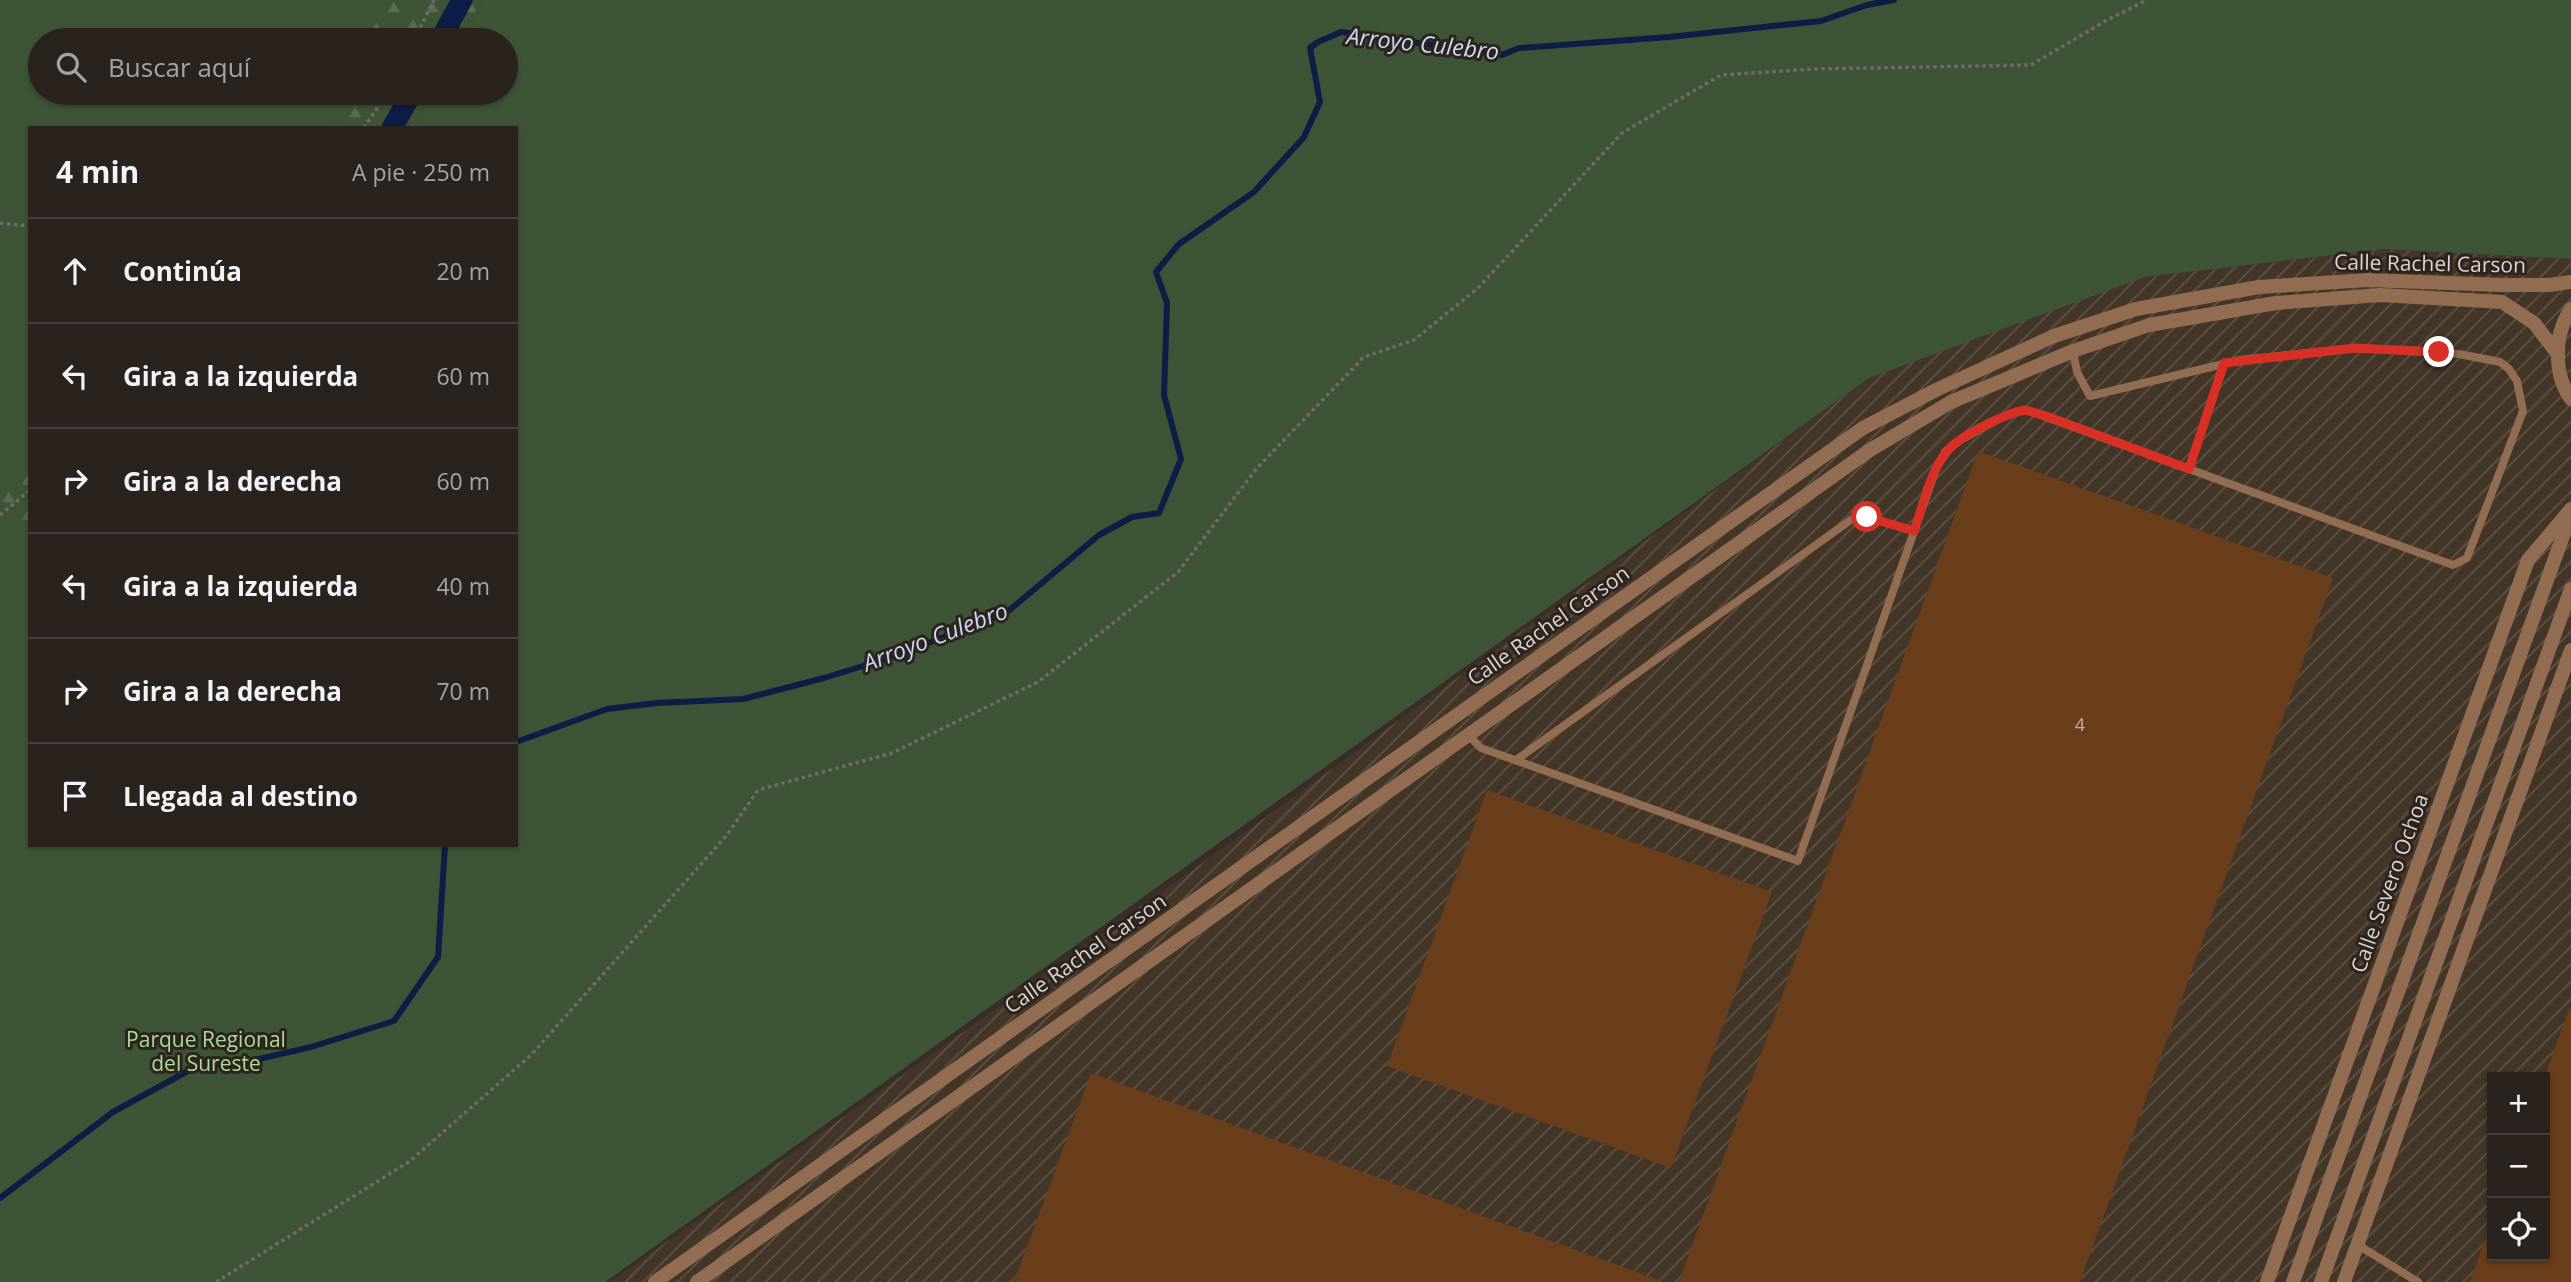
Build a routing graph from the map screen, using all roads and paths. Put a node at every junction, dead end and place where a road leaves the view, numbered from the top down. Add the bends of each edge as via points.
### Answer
1 (434, 0) edge
2 (2147, 0) edge
3 (420, 28) edge
4 (379, 105) edge
5 (365, 126) edge
6 (0, 223) edge
7 (28, 226) edge
8 (2571, 282) edge
9 (2571, 309) edge
10 (2073, 351) junction
11 (2557, 353) junction
12 (2224, 363) junction
13 (2571, 399) edge
14 (2189, 469) junction
15 (28, 492) edge
16 (2571, 512) edge
17 (0, 515) edge
18 (1914, 531) junction
19 (2571, 589) edge
20 (2571, 650) edge
21 (1468, 735) junction
22 (1516, 760) junction
23 (2358, 1245) junction
24 (216, 1282) edge
25 (655, 1282) edge
26 (697, 1282) edge
27 (2267, 1282) edge
28 (2293, 1282) edge
29 (2321, 1282) edge
30 (2344, 1282) edge
31 (2417, 1282) edge

1 - 3 path
2 - 24 path via 2031,65 1721,75 1622,133 1478,288 1413,340 1364,357 1257,468 1178,572 1038,682 892,753 758,790 727,835 530,1055 410,1161
4 - 5 path
6 - 7 path
8 - 25 street, Calle Rachel Carson via 2502,285 2368,280 2259,287 2124,313 2053,336 1863,428
9 - 11 street via 2562,321
10 - 11 street, Calle Rachel Carson via 2149,325 2276,303 2380,295 2502,302 2534,323
10 - 12 lane via 2077,372 2090,396
10 - 21 street, Calle Rachel Carson via 1951,402 1870,450
11 - 13 street
12 - 14 lane
12 - 14 lane via 2355,348 2459,354 2500,362 2509,369 2517,381 2523,411 2467,558 2453,565
14 - 18 lane via 2025,410 2002,417 1945,452
15 - 17 path
16 - 27 street, Calle Severo Ochoa via 2528,560
16 - 28 street, Calle Severo Ochoa
18 - 22 lane via 1874,518 1852,519
18 - 22 lane via 1798,861
19 - 29 street
20 - 23 street
21 - 22 lane via 1481,748
21 - 26 street, Calle Rachel Carson
23 - 30 street
23 - 31 lane

